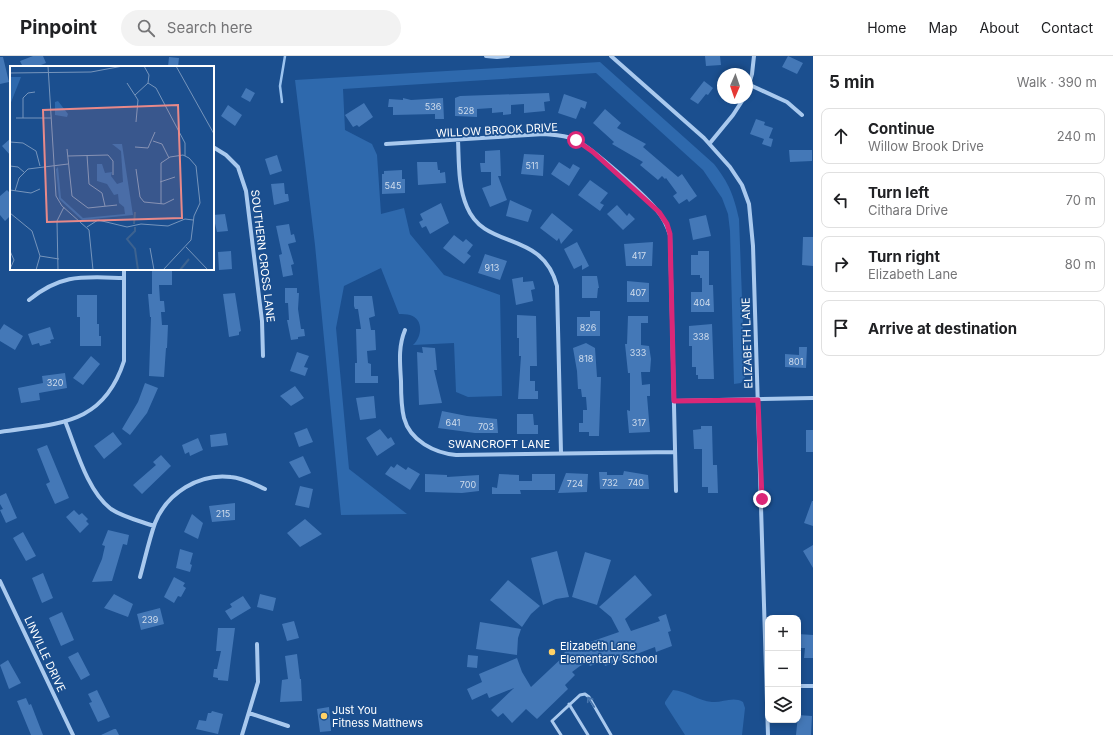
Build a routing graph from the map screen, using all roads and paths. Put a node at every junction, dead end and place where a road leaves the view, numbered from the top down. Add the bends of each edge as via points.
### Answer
1 (486, 56) edge
2 (508, 56) edge
3 (610, 56) edge
4 (754, 56) edge
5 (752, 68) edge
6 (753, 86) edge
7 (740, 104) edge
8 (802, 115) dead end
9 (458, 140) junction
10 (710, 143) junction
11 (386, 144) dead end
12 (214, 148) edge
13 (124, 270) edge
14 (124, 278) junction
15 (29, 300) dead end
16 (405, 330) dead end
17 (263, 356) dead end
18 (813, 398) edge
19 (758, 400) junction
20 (674, 401) junction
21 (65, 421) junction
22 (0, 432) edge
23 (675, 452) junction
24 (560, 453) junction
25 (266, 489) dead end
26 (676, 492) dead end
27 (154, 526) junction
28 (140, 576) dead end
29 (0, 580) edge
30 (257, 644) dead end
31 (766, 651) edge
32 (801, 686) edge
33 (813, 686) edge
34 (767, 687) edge
35 (569, 704) junction
36 (249, 713) junction
37 (288, 726) dead end
38 (73, 735) edge
39 (242, 735) edge
40 (561, 735) edge
41 (588, 735) edge
42 (611, 735) edge
43 (768, 735) edge

1 - 2 street
3 - 10 street, ELIZABETH LANE
4 - 5 street
6 - 8 street via 787,102
7 - 10 street
9 - 11 street, WILLOW BROOK DRIVE
9 - 20 street, WILLOW BROOK DRIVE via 563,135 576,140 593,152 659,212 670,234
9 - 24 street via 462,192 467,208 474,218 488,231 534,250 552,270 557,286
10 - 19 street, ELIZABETH LANE via 737,176 751,214
12 - 17 street, SOUTHERN CROSS LANE via 238,167 246,191 262,321
13 - 14 street
14 - 15 street via 72,278 53,283
14 - 21 street via 124,361 120,376 100,405
16 - 24 street, SWANCROFT LANE via 399,351 402,411 410,430 420,441 443,454
18 - 19 street
19 - 20 street
19 - 31 street, ELIZABETH LANE
20 - 23 street, WILLOW BROOK DRIVE
21 - 22 street
21 - 27 street via 88,476 103,502 125,516
23 - 24 street, SWANCROFT LANE
23 - 26 street, WILLOW BROOK DRIVE
25 - 27 street via 250,481 230,477 213,477 189,484 171,499
27 - 28 street
29 - 38 street, LINVILLE DRIVE
30 - 36 street via 258,682
32 - 33 street
34 - 43 street, ELIZABETH LANE
35 - 40 lane via 552,721
35 - 41 lane
42 -> 35 lane via 585,694
36 - 37 street
36 - 39 street

